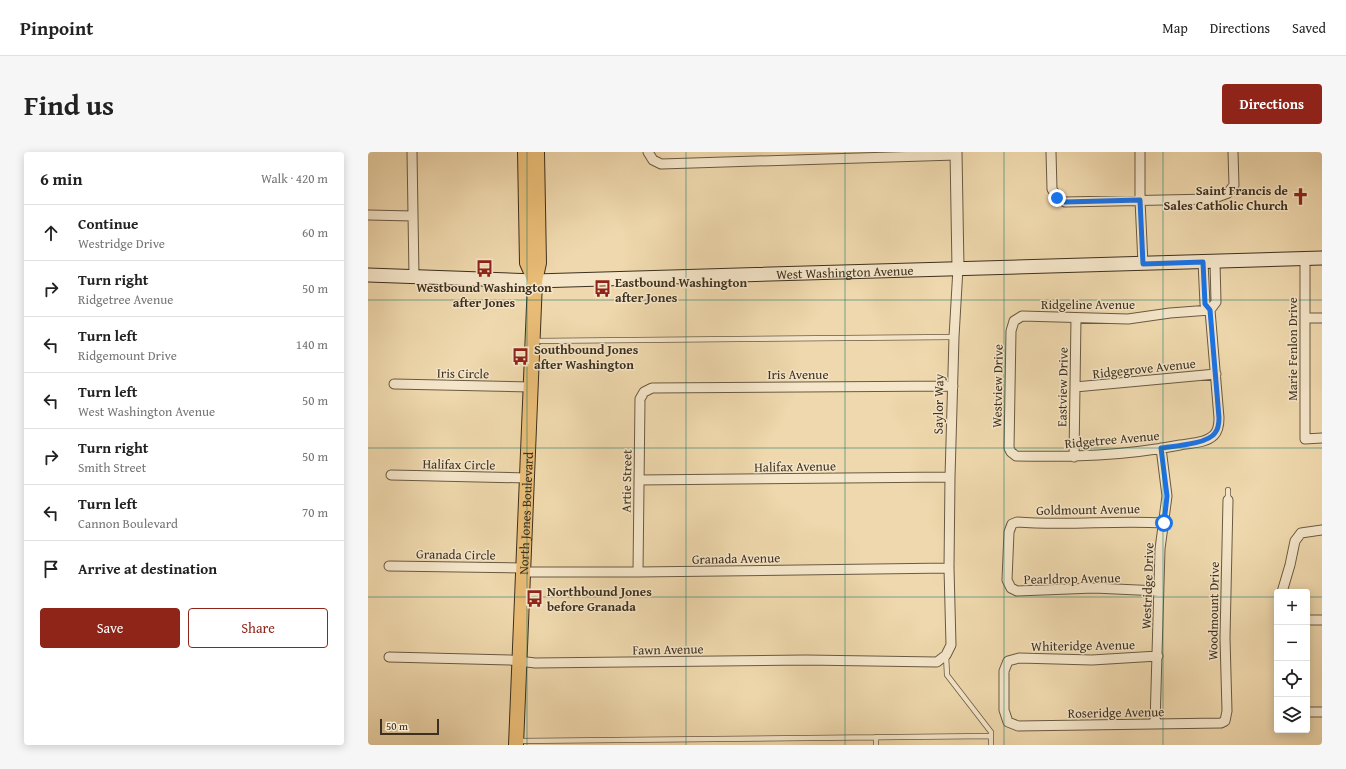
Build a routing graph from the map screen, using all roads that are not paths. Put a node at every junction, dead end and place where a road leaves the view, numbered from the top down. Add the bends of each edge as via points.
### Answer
1 (412, 152) edge
2 (525, 152) edge
3 (537, 152) edge
4 (1051, 152) edge
5 (1140, 152) edge
6 (1233, 152) edge
7 (956, 154) edge
8 (651, 156) edge
9 (1140, 200) junction
10 (368, 214) edge
11 (413, 216) junction
12 (1305, 258) junction
13 (1322, 258) edge
14 (1209, 262) junction
15 (1143, 264) junction
16 (958, 268) junction
17 (368, 275) edge
18 (414, 276) junction
19 (535, 281) junction
20 (1210, 310) junction
21 (1076, 318) junction
22 (1305, 318) junction
23 (1322, 318) edge
24 (1014, 321) joint
25 (954, 336) junction
26 (532, 341) junction
27 (1216, 374) junction
28 (394, 384) dead end
29 (953, 386) junction
30 (531, 387) junction
31 (1075, 388) junction
32 (644, 392) joint
33 (1322, 438) edge
34 (1161, 448) junction
35 (1011, 452) joint
36 (1074, 457) junction
37 (391, 475) dead end
38 (950, 477) junction
39 (527, 478) junction
40 (639, 480) junction
41 (1228, 490) dead end
42 (1228, 500) joint
43 (1164, 523) junction
44 (1322, 530) edge
45 (389, 566) dead end
46 (949, 568) junction
47 (523, 570) junction
48 (638, 572) junction
49 (1011, 588) joint
50 (1283, 589) edge
51 (1159, 591) junction
52 (1310, 620) edge
53 (1322, 620) edge
54 (946, 655) junction
55 (1158, 656) junction
56 (389, 657) dead end
57 (520, 661) junction
58 (1310, 712) edge
59 (1322, 712) edge
60 (1225, 721) joint
61 (1008, 722) joint
62 (1155, 724) junction
63 (991, 736) junction
64 (876, 738) junction
65 (517, 743) edge
66 (876, 745) edge
67 (991, 745) edge

1 - 11 street
2 - 19 main road, North Jones Boulevard via 527,263
3 - 19 main road, North Jones Boulevard via 539,263
4 - 9 street via 1052,188 1057,198 1065,202
5 - 9 street
6 - 9 street via 1234,185 1228,193 1212,199
7 - 8 street via 661,164
7 - 16 street, Saylor Way
9 - 15 street
10 - 11 street
11 - 18 street
12 - 13 main road, West Washington Avenue
12 - 14 main road, West Washington Avenue
12 - 22 street, Marie Fenlon Drive
14 - 15 main road, West Washington Avenue
14 - 20 street via 1216,302
15 - 16 main road, West Washington Avenue
16 - 19 main road, West Washington Avenue
16 - 25 street, Saylor Way
17 - 18 main road, West Washington Avenue
18 - 19 main road, West Washington Avenue
19 - 26 main road, North Jones Boulevard
20 - 21 street, Ridgeline Avenue via 1128,319
20 - 27 street
21 - 24 street, Ridgeline Avenue via 1022,316
21 - 31 street, Eastview Drive
22 - 23 street
22 - 33 street, Marie Fenlon Drive via 1305,439
24 - 35 street, Westview Drive via 1011,331
25 - 26 lane
25 - 29 street, Saylor Way
26 - 30 main road, North Jones Boulevard
27 - 31 street, Ridgegrove Avenue
27 - 34 street, Ridgetree Avenue via 1219,418 1218,428 1214,434 1205,440
28 - 30 street, Iris Circle
29 - 32 street, Iris Avenue via 652,388
29 - 38 street, Saylor Way
30 - 39 main road, North Jones Boulevard
31 - 36 street, Eastview Drive
32 - 40 street, Artie Street via 640,399
34 - 36 street, Ridgetree Avenue
34 - 43 street, Westridge Drive via 1167,496
35 - 36 street, Ridgetree Avenue via 1016,456
37 - 39 street, Halifax Circle
38 - 40 street, Halifax Avenue
38 - 46 street, Saylor Way
39 - 47 main road, North Jones Boulevard
40 - 48 street, Artie Street
41 - 42 lane
42 - 60 street, Woodmount Drive
43 - 49 street, Goldmount Avenue via 1137,521 1012,524 1009,532 1007,580
43 - 51 street, Westridge Drive via 1160,550
44 - 50 street via 1301,533 1295,541
45 - 47 street, Granada Circle
46 - 48 street, Granada Avenue
46 - 54 street, Saylor Way via 951,645
47 - 48 street, Granada Avenue
47 - 57 main road, North Jones Boulevard
49 - 51 street, Pearldrop Avenue via 1017,592 1094,588
51 - 55 street, Westridge Drive
52 - 53 street
54 - 57 street, Fawn Avenue via 937,662
54 - 63 lane via 947,674 991,732
55 - 61 street, Whiteridge Avenue via 1092,660 1019,658 1008,661 1004,671 1004,710
55 - 62 street, Westridge Drive
56 - 57 street, Fawn Avenue
57 - 65 main road, North Jones Boulevard
58 - 59 street
60 - 62 street, Roseridge Avenue via 1221,724
61 - 62 street, Roseridge Avenue via 1018,726
63 - 64 lane
63 - 67 lane
64 - 65 lane
64 - 66 lane

